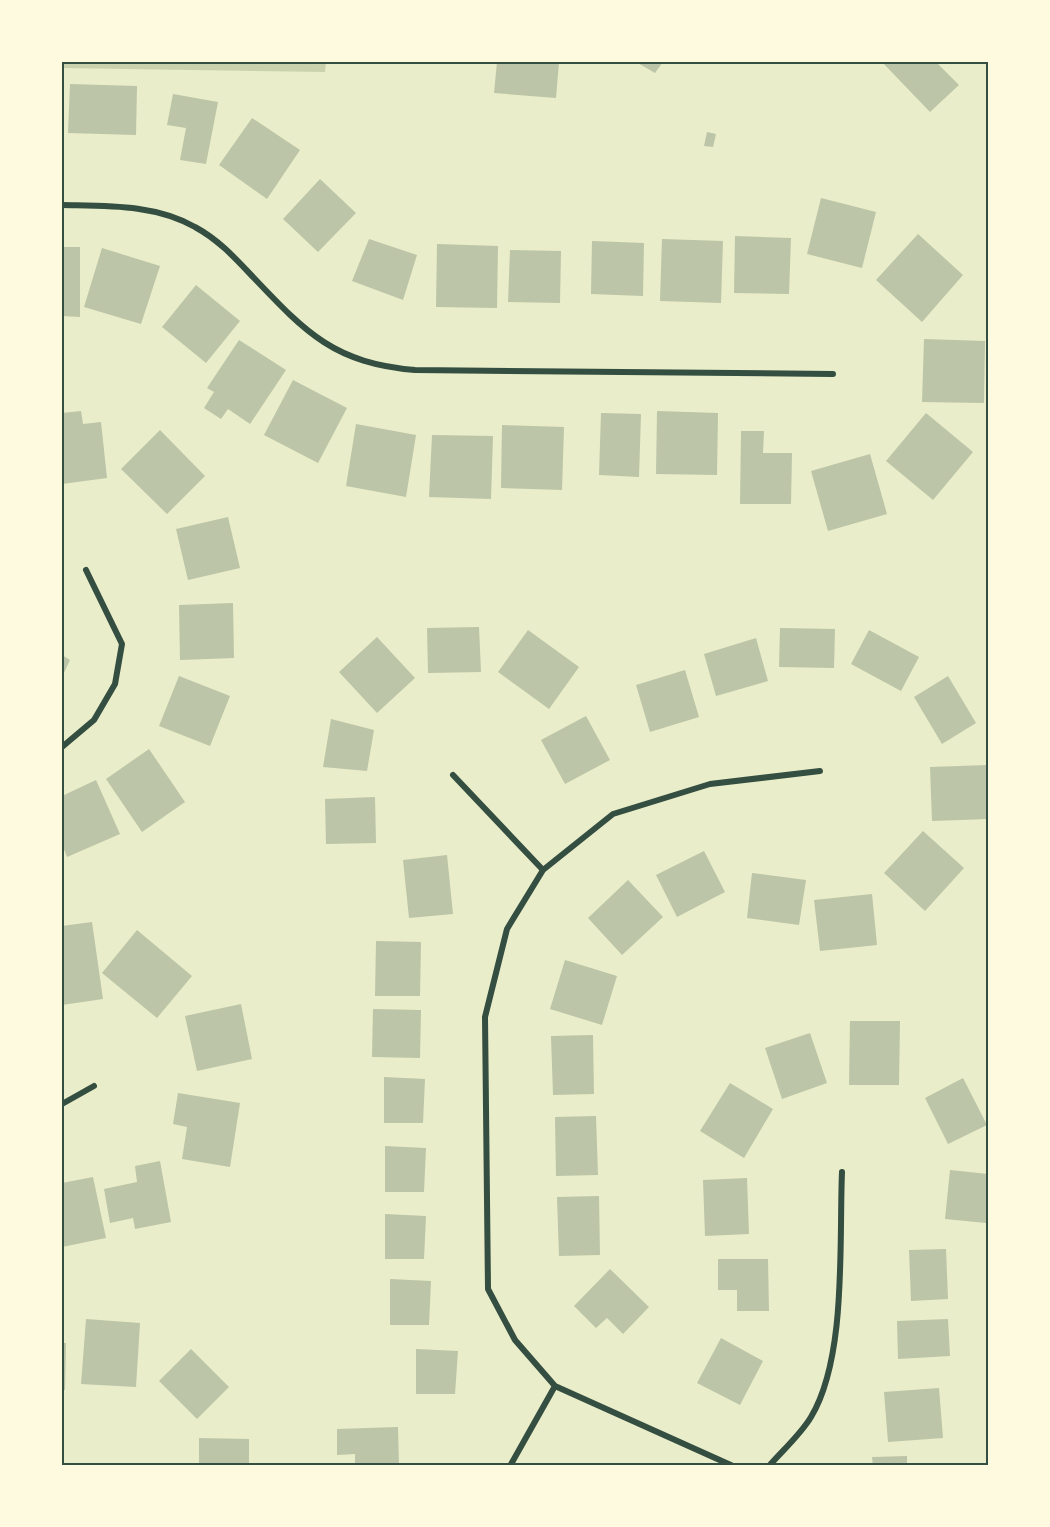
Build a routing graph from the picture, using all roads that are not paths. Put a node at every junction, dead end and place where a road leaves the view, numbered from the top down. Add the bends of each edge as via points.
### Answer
1 (62, 205) edge
2 (833, 374) dead end
3 (86, 570) dead end
4 (62, 747) edge
5 (820, 771) dead end
6 (453, 775) dead end
7 (543, 870) junction
8 (94, 1086) dead end
9 (62, 1104) edge
10 (842, 1172) dead end
11 (555, 1386) junction
12 (510, 1466) edge
13 (733, 1466) edge
14 (769, 1466) edge

1 - 2 street via 120,206 165,214 195,227 223,246 316,339 348,357 385,367
3 - 4 street via 122,644 115,684 94,720
5 - 7 street via 710,784 613,814
6 - 7 street
7 - 11 street via 507,928 485,1017 488,1289 515,1340
8 - 9 street
10 - 14 street via 836,1332 829,1376 811,1417
11 - 12 street
11 - 13 street

